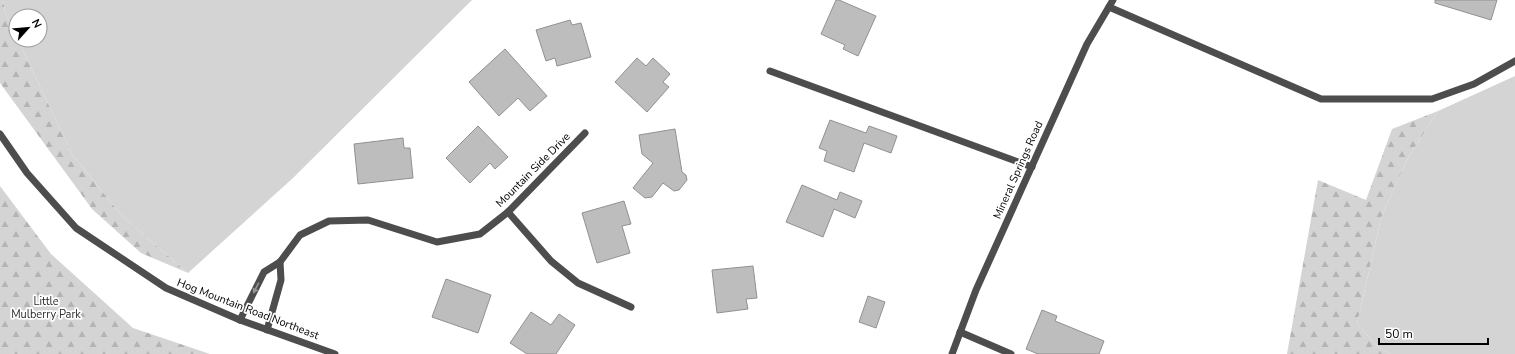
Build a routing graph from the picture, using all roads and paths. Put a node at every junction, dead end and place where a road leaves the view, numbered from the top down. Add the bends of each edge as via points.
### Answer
1 (1113, 0) edge
2 (1109, 7) junction
3 (1515, 61) edge
4 (770, 71) dead end
5 (585, 133) dead end
6 (0, 134) edge
7 (1032, 167) junction
8 (508, 212) junction
9 (280, 262) junction
10 (631, 307) dead end
11 (240, 320) junction
12 (267, 330) junction
13 (960, 332) junction
14 (335, 354) edge
15 (952, 354) edge
16 (1011, 354) edge

1 - 2 street, Mineral Springs Road
2 - 3 street via 1321,99 1432,99 1474,84
2 - 7 street, Mineral Springs Road via 1087,44
4 - 7 street
5 - 8 street, Mountain Side Drive
6 - 11 street, Hog Mountain Road Northeast via 27,173 76,228 166,288
7 - 13 street, Mineral Springs Road via 976,290
8 - 9 street, Mountain Side Drive via 480,234 437,242 368,220 329,221 300,235
8 - 10 street via 551,261 578,283
9 -> 11 street, Mountain Side Drive via 264,272
9 - 12 street via 281,280
11 - 12 street, Hog Mountain Road Northeast
12 - 14 street, Hog Mountain Road Northeast
13 - 15 street, Mineral Springs Road
13 - 16 street

